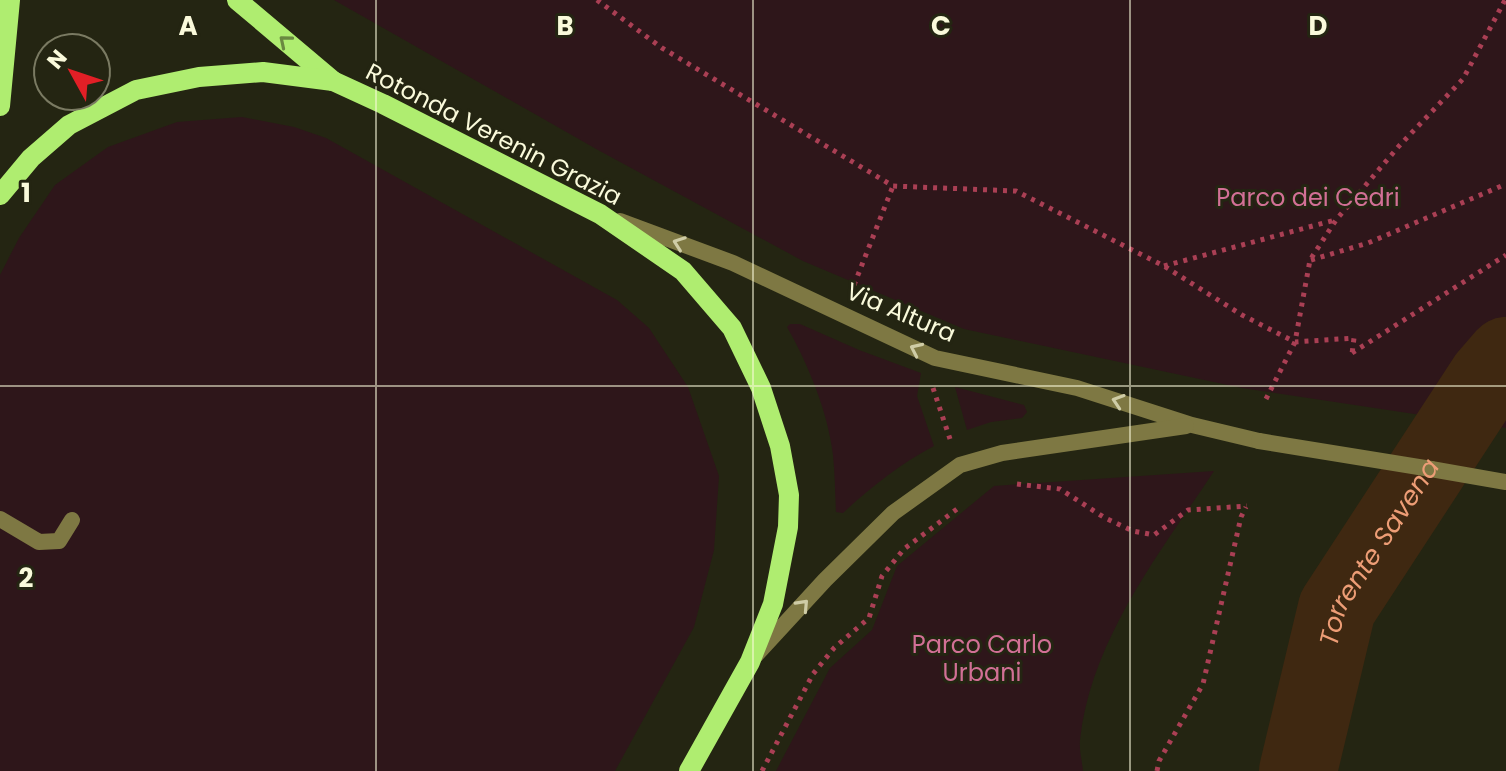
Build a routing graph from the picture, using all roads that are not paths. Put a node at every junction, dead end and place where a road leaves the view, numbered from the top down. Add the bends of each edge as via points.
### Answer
1 (10, 0) edge
2 (237, 0) edge
3 (333, 81) junction
4 (0, 106) edge
5 (0, 195) edge
6 (600, 214) junction
7 (1192, 425) junction
8 (1506, 482) edge
9 (0, 519) edge
10 (72, 520) dead end
11 (750, 662) junction
12 (689, 771) edge

1 - 4 main road
3 -> 2 main road
3 - 5 main road, Rotonda Verenin Grazia via 263,72 199,77 136,90 69,125
3 - 6 main road, Rotonda Verenin Grazia
7 -> 6 street, Via Altura via 1077,388 935,358 733,263
6 - 11 main road, Rotonda Verenin Grazia via 683,271 732,328 761,388 780,446 789,495 788,527 773,604
7 - 8 street, Via Altura, bridge
11 -> 7 street, Via Altura via 893,513 960,465 1002,453
9 - 10 street via 39,542 59,541
11 - 12 main road, Rotonda Verenin Grazia

